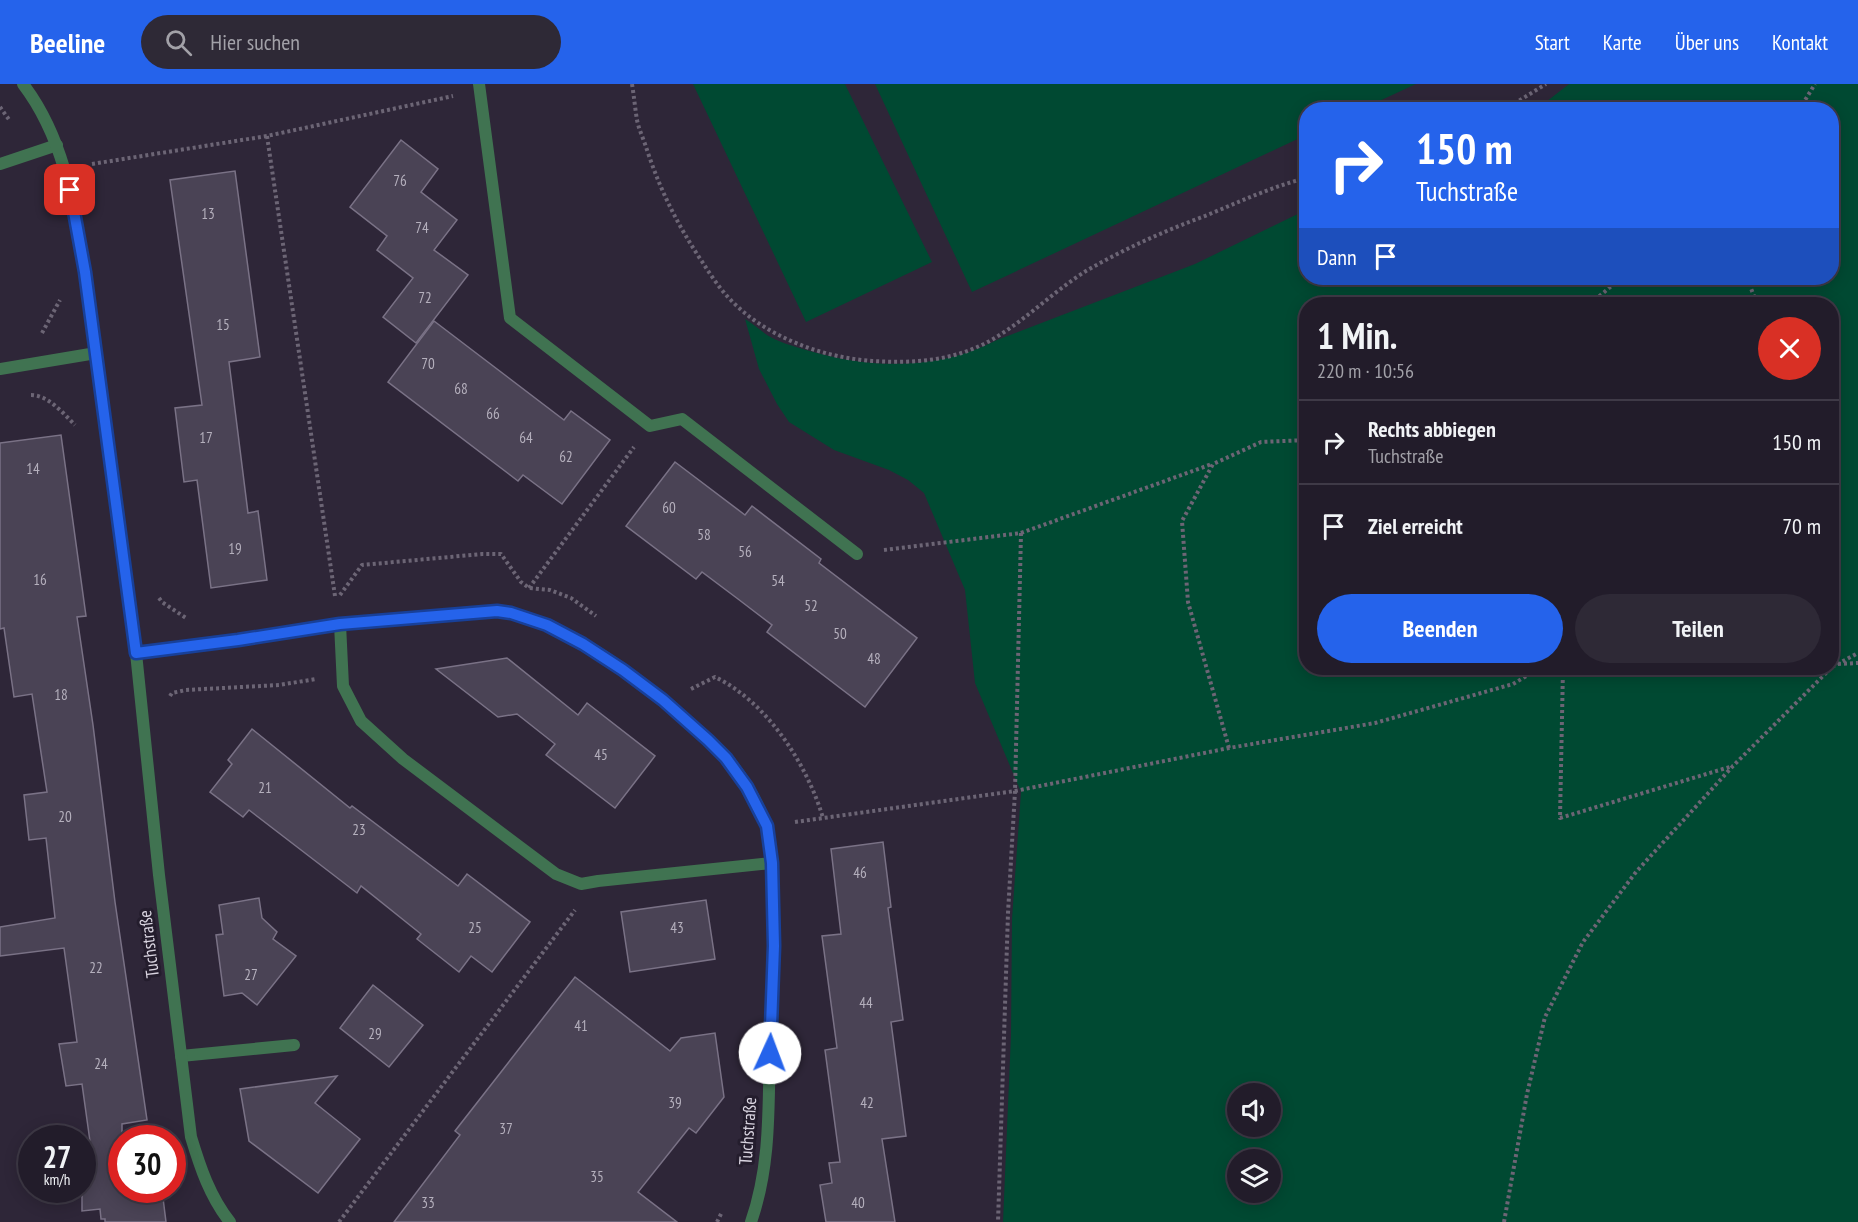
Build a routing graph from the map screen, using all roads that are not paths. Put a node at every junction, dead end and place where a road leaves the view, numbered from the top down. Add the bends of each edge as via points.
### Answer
1 (23, 84) edge
2 (480, 87) edge
3 (57, 145) junction
4 (0, 165) edge
5 (96, 353) junction
6 (0, 369) edge
7 (857, 554) road end
8 (340, 624) junction
9 (136, 653) junction
10 (772, 863) junction
11 (294, 1045) dead end
12 (181, 1056) junction
13 (230, 1222) edge
14 (751, 1222) edge

1 - 3 street, Tuchstraße via 36,101
2 - 7 street via 510,318 650,426 682,419
3 - 4 street
3 - 5 street, Tuchstraße via 75,212
5 - 6 street
5 - 9 street, Tuchstraße
8 - 9 street, Tuchstraße
8 - 10 street, Tuchstraße via 497,611 547,625 583,644 663,700 726,758 747,787 767,826
8 - 10 street via 343,686 361,721 403,759 556,874 581,884
9 - 12 street, Tuchstraße
10 - 14 street, Tuchstraße via 774,946 768,1139
11 - 12 street
12 - 13 street, Tuchstraße via 191,1137 202,1173

